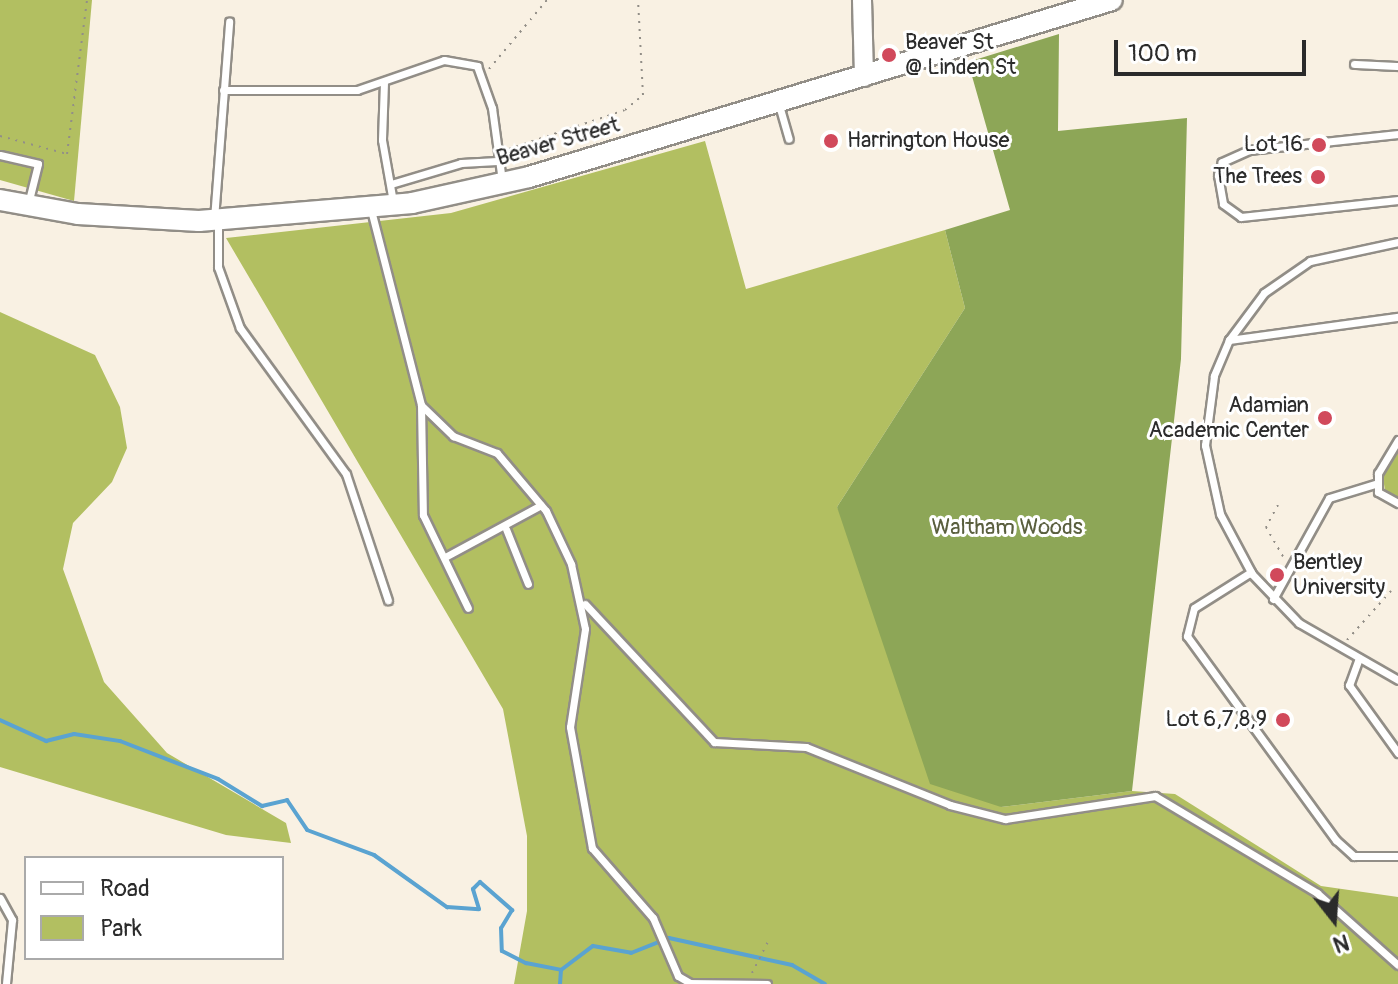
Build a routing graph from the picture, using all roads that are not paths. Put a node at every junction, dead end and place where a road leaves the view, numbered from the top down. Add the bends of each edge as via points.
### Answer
1 (862, 0) edge
2 (1112, 0) edge
3 (229, 22) dead end
4 (1354, 64) dead end
5 (1398, 66) edge
6 (864, 77) junction
7 (384, 82) junction
8 (223, 90) junction
9 (779, 103) junction
10 (1398, 134) edge
11 (789, 139) dead end
12 (0, 155) edge
13 (497, 157) junction
14 (391, 184) junction
15 (503, 184) junction
16 (0, 200) edge
17 (1398, 200) edge
18 (394, 206) junction
19 (27, 207) junction
20 (371, 210) junction
21 (216, 221) junction
22 (1398, 242) edge
23 (1398, 317) edge
24 (1229, 340) junction
25 (421, 405) junction
26 (1398, 440) edge
27 (1378, 483) junction
28 (1398, 503) edge
29 (541, 505) junction
30 (506, 529) junction
31 (445, 557) junction
32 (1251, 572) junction
33 (528, 584) dead end
34 (1273, 599) junction
35 (388, 600) dead end
36 (585, 604) junction
37 (468, 608) dead end
38 (1359, 658) junction
39 (1398, 680) edge
40 (1398, 753) edge
41 (1398, 856) edge
42 (0, 898) edge
43 (1398, 965) edge
44 (6, 984) edge
45 (767, 984) edge

1 - 6 street
2 - 6 main road, Beaver Street
3 - 8 lane
4 - 5 lane
6 - 9 main road, Beaver Street
7 - 8 lane via 357,90
7 - 13 lane via 444,60 484,75
7 - 14 lane via 382,140
8 - 21 lane
9 - 11 lane
9 - 15 main road, Beaver Street
10 - 17 lane via 1249,150 1222,162 1218,175 1223,204 1241,217
12 - 19 lane via 38,164
13 - 14 lane
13 - 15 lane
14 - 18 lane
15 - 18 main road, Beaver Street
16 - 19 main road, Beaver Street
18 - 20 main road, Beaver Street
19 - 21 main road, Beaver Street
20 - 21 main road, Beaver Street
20 - 25 lane
21 - 35 lane via 217,263 240,328 346,474
22 - 24 lane via 1310,261 1264,293
23 - 24 lane
24 - 32 lane via 1206,409 1205,445 1220,514
25 - 29 lane via 453,436 497,453
25 - 31 lane via 419,494
26 - 27 lane
27 - 28 lane via 1378,492
27 - 34 lane via 1329,498
29 - 30 lane
29 - 36 lane
30 - 31 lane
30 - 33 lane
31 - 37 lane
32 - 34 lane
32 - 41 lane via 1194,608 1187,636 1336,840 1354,856
34 - 38 lane
36 - 43 lane via 714,742 806,747 950,805 1005,819 1155,796 1317,893
36 - 45 lane via 570,727 584,826 608,872 660,933 678,976 690,983
38 - 39 lane
38 - 40 lane via 1349,685
42 - 44 lane via 12,920

